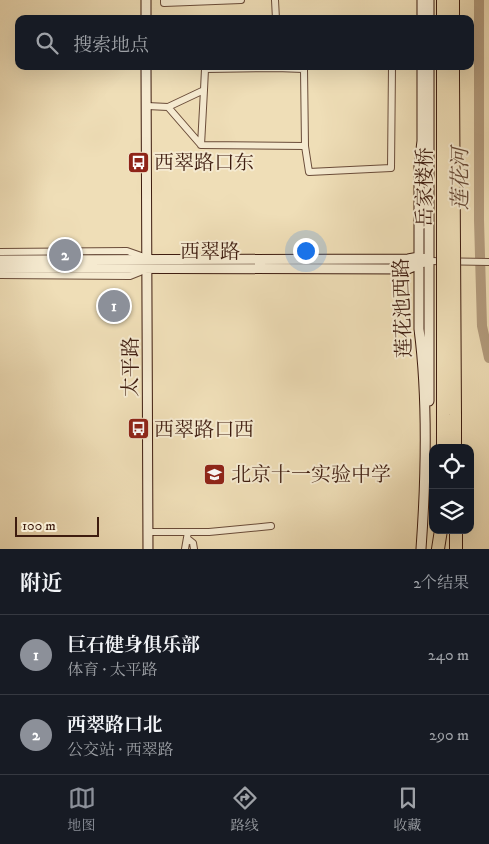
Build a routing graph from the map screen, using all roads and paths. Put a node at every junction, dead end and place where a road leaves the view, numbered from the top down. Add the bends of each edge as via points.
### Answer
1 (146, 0) edge
2 (164, 0) edge
3 (218, 0) edge
4 (241, 0) edge
5 (275, 0) edge
6 (422, 0) edge
7 (429, 0) edge
8 (443, 0) edge
9 (453, 0) edge
10 (186, 1) edge
11 (146, 15) edge
12 (276, 15) edge
13 (422, 15) edge
14 (429, 15) edge
15 (443, 15) edge
16 (453, 15) edge
17 (146, 70) edge
18 (205, 70) edge
19 (304, 70) edge
20 (392, 70) edge
21 (422, 70) edge
22 (429, 70) edge
23 (448, 72) edge
24 (204, 90) junction
25 (147, 106) junction
26 (168, 107) junction
27 (201, 145) junction
28 (305, 146) junction
29 (0, 252) edge
30 (148, 258) junction
31 (0, 260) edge
32 (419, 260) junction
33 (429, 261) junction
34 (484, 262) edge
35 (0, 268) edge
36 (148, 269) junction
37 (0, 275) edge
38 (449, 414) junction
39 (445, 444) edge
40 (454, 444) edge
41 (271, 526) dead end
42 (148, 532) junction
43 (441, 534) edge
44 (442, 534) edge
45 (456, 534) edge
46 (188, 535) junction
47 (148, 549) edge
48 (185, 549) edge
49 (194, 549) edge
50 (421, 549) edge
51 (426, 549) edge
52 (438, 549) edge
53 (444, 549) edge
54 (456, 549) edge

1 - 11 street
2 - 10 street via 164,3
3 - 4 street
3 - 10 street
5 - 12 street
6 - 13 street
7 - 14 street
8 - 15 highway
9 - 16 highway
17 - 25 street, 太平路
18 - 24 street
19 - 28 street
20 - 28 street via 391,168 309,172
21 - 32 street, 莲花池西路
22 - 33 street, 莲花池西路
23 - 38 highway, 岳家楼桥, bridge
24 - 26 street
24 - 27 street
25 - 26 street
25 - 30 street, 太平路
26 - 27 street
27 - 28 street
29 - 30 street via 127,251
30 - 31 street, 西翠路
30 - 32 street, 西翠路
30 - 36 street, 太平路
32 - 33 street
32 - 36 street, 西翠路 via 408,269
32 - 50 street, 莲花池西路 via 424,472
33 - 34 street
33 - 51 street, 莲花池西路 via 429,506
35 - 36 street, 西翠路
36 - 37 street via 130,276
36 - 42 street, 太平路
38 - 39 highway
38 - 40 highway
41 - 46 street
42 - 46 street
42 - 47 street, 太平路
43 - 52 highway
44 - 53 highway
45 - 54 highway
46 - 48 street
46 - 49 street

